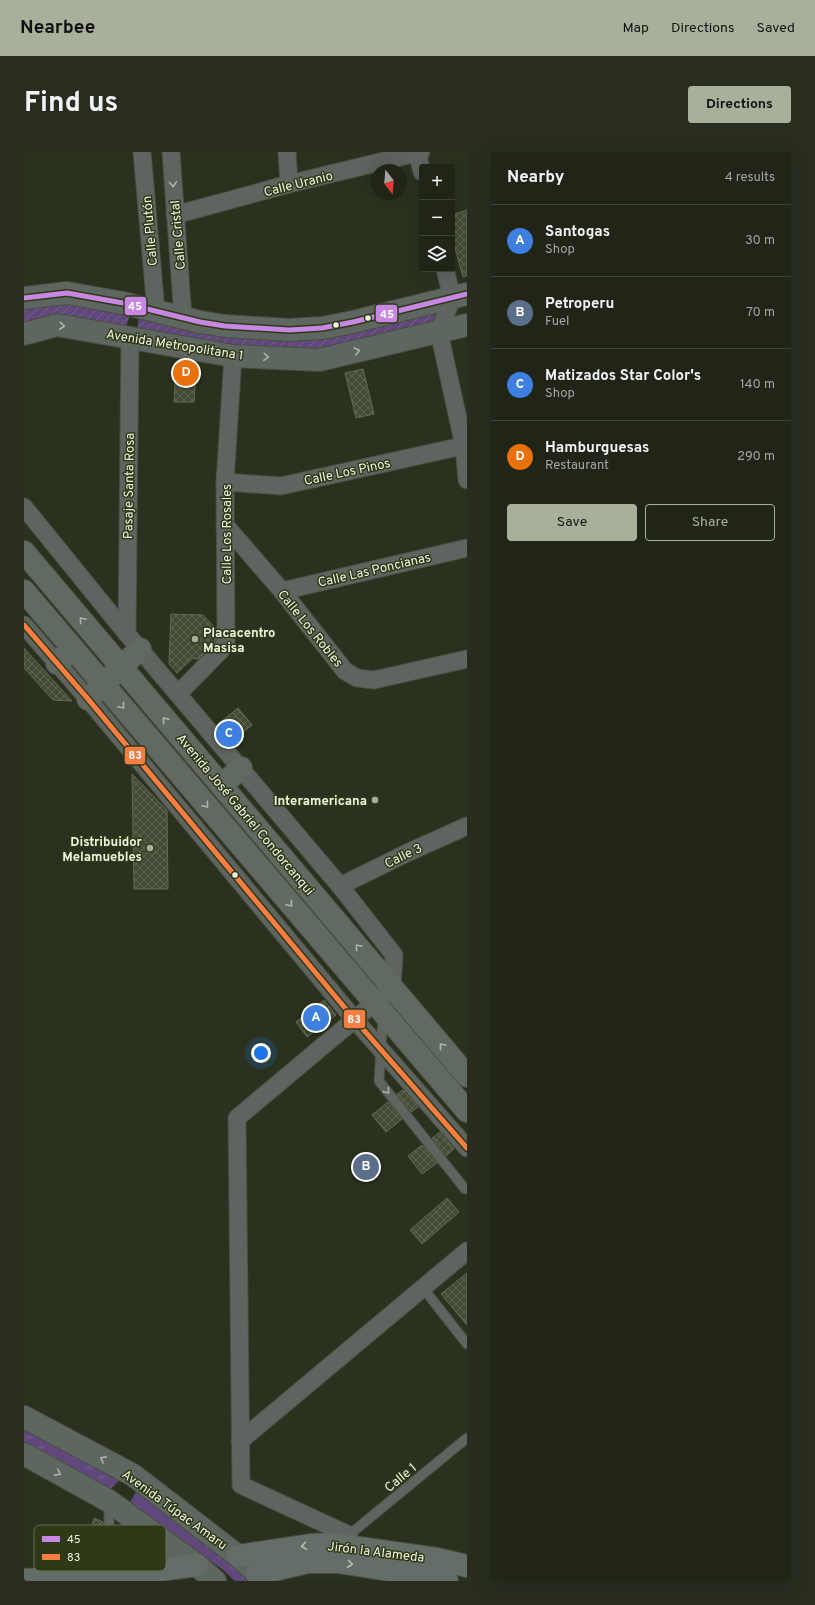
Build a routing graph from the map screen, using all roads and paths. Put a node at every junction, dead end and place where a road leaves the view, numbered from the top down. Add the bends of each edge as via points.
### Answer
1 (142, 152) edge
2 (171, 152) edge
3 (287, 152) edge
4 (419, 152) edge
5 (421, 164) edge
6 (289, 184) junction
7 (175, 215) junction
8 (180, 270) junction
9 (153, 272) junction
10 (447, 272) edge
11 (459, 296) edge
12 (24, 298) edge
13 (156, 311) junction
14 (183, 318) junction
15 (467, 325) edge
16 (439, 332) junction
17 (24, 334) edge
18 (130, 337) junction
19 (233, 356) junction
20 (466, 446) edge
21 (467, 480) edge
22 (225, 482) junction
23 (24, 507) edge
24 (226, 525) junction
25 (467, 548) edge
26 (24, 552) edge
27 (24, 591) edge
28 (282, 591) junction
29 (24, 625) edge
30 (133, 641) junction
31 (73, 649) junction
32 (467, 659) edge
33 (57, 663) junction
34 (121, 667) junction
35 (95, 692) junction
36 (178, 694) junction
37 (241, 768) junction
38 (222, 785) junction
39 (467, 826) edge
40 (340, 886) junction
41 (392, 988) junction
42 (379, 1008) junction
43 (355, 1020) junction
44 (381, 1051) junction
45 (467, 1076) edge
46 (467, 1111) edge
47 (467, 1148) edge
48 (467, 1189) edge
49 (467, 1251) edge
50 (423, 1288) junction
51 (467, 1344) edge
52 (24, 1417) edge
53 (467, 1438) edge
54 (240, 1441) junction
55 (24, 1454) edge
56 (133, 1475) junction
57 (109, 1501) junction
58 (109, 1525) dead end
59 (137, 1525) edge
60 (349, 1541) junction
61 (166, 1549) edge
62 (238, 1556) junction
63 (197, 1565) junction
64 (467, 1566) edge
65 (166, 1569) edge
66 (153, 1571) edge
67 (261, 1578) edge
68 (24, 1580) edge
69 (215, 1581) edge
70 (447, 1581) edge

1 - 9 street, Calle Plutón
2 -> 7 street, Calle Cristal
3 - 6 street
4 - 5 street
4 - 6 street, Calle Uranio
6 - 7 street, Calle Uranio
7 - 8 street, Calle Cristal
8 - 9 street
8 - 14 street, Calle Cristal
9 - 13 street, Calle Plutón
10 - 11 street
11 - 14 main road, Avenida Metropolitana 1 via 322,328 289,330 225,326
11 - 16 street
12 - 13 main road, Avenida Metropolitana 1 via 67,293 123,302
13 - 14 main road, Avenida Metropolitana 1
15 - 16 main road, Avenida Metropolitana 1
19 -> 16 main road, Avenida Metropolitana 1 via 319,360
16 - 20 street
17 -> 18 main road, Avenida Metropolitana 1 via 57,325
18 - 19 main road, Avenida Metropolitana 1
18 - 30 street, Pasaje Santa Rosa
19 - 22 street, Calle Los Rosales
20 - 21 street
20 - 22 street, Calle Los Pinos via 281,486
22 - 24 street, Calle Los Rosales
23 - 30 street
24 - 28 street, Calle Los Robles
24 - 36 street, Calle Los Rosales via 226,641 222,649
25 - 28 street, Calle Las Poncianas
34 -> 26 highway, Avenida José Gabriel Condorcanqui
27 - 31 highway, Avenida José Gabriel Condorcanqui
28 - 32 street, Calle Los Robles via 345,671 357,678 374,680
29 - 33 street
30 - 34 highway
30 - 36 street
31 - 33 highway
31 - 35 highway, Avenida José Gabriel Condorcanqui
33 - 35 street
34 - 35 highway
38 -> 34 highway, Avenida José Gabriel Condorcanqui
35 -> 42 highway, Avenida José Gabriel Condorcanqui
35 - 43 street
36 - 37 street
37 - 38 highway
37 - 40 street
41 -> 38 highway, Avenida José Gabriel Condorcanqui
39 - 40 street, Calle 3
40 - 41 street via 394,955
41 - 42 street
45 -> 41 highway, Avenida José Gabriel Condorcanqui
42 - 43 street
42 - 44 lane
42 - 46 highway, Avenida José Gabriel Condorcanqui
43 - 44 street
43 - 54 street via 236,1118
44 - 47 street
44 -> 48 lane via 379,1081
49 - 50 street
50 - 51 lane
50 - 54 street
56 -> 52 main road, Avenida Túpac Amaru
53 - 60 lane, Calle 1
54 - 60 street via 241,1485
55 -> 57 main road
56 - 57 main road
56 - 62 main road, Avenida Túpac Amaru
57 - 58 lane
57 - 59 main road
60 -> 62 main road, Jirón la Alameda
60 - 64 main road, Jirón la Alameda
61 - 63 main road
62 - 67 main road, Avenida Túpac Amaru
63 - 65 main road
63 - 69 main road
66 - 68 main road
67 -> 70 main road, Jirón la Alameda via 308,1562 338,1562

